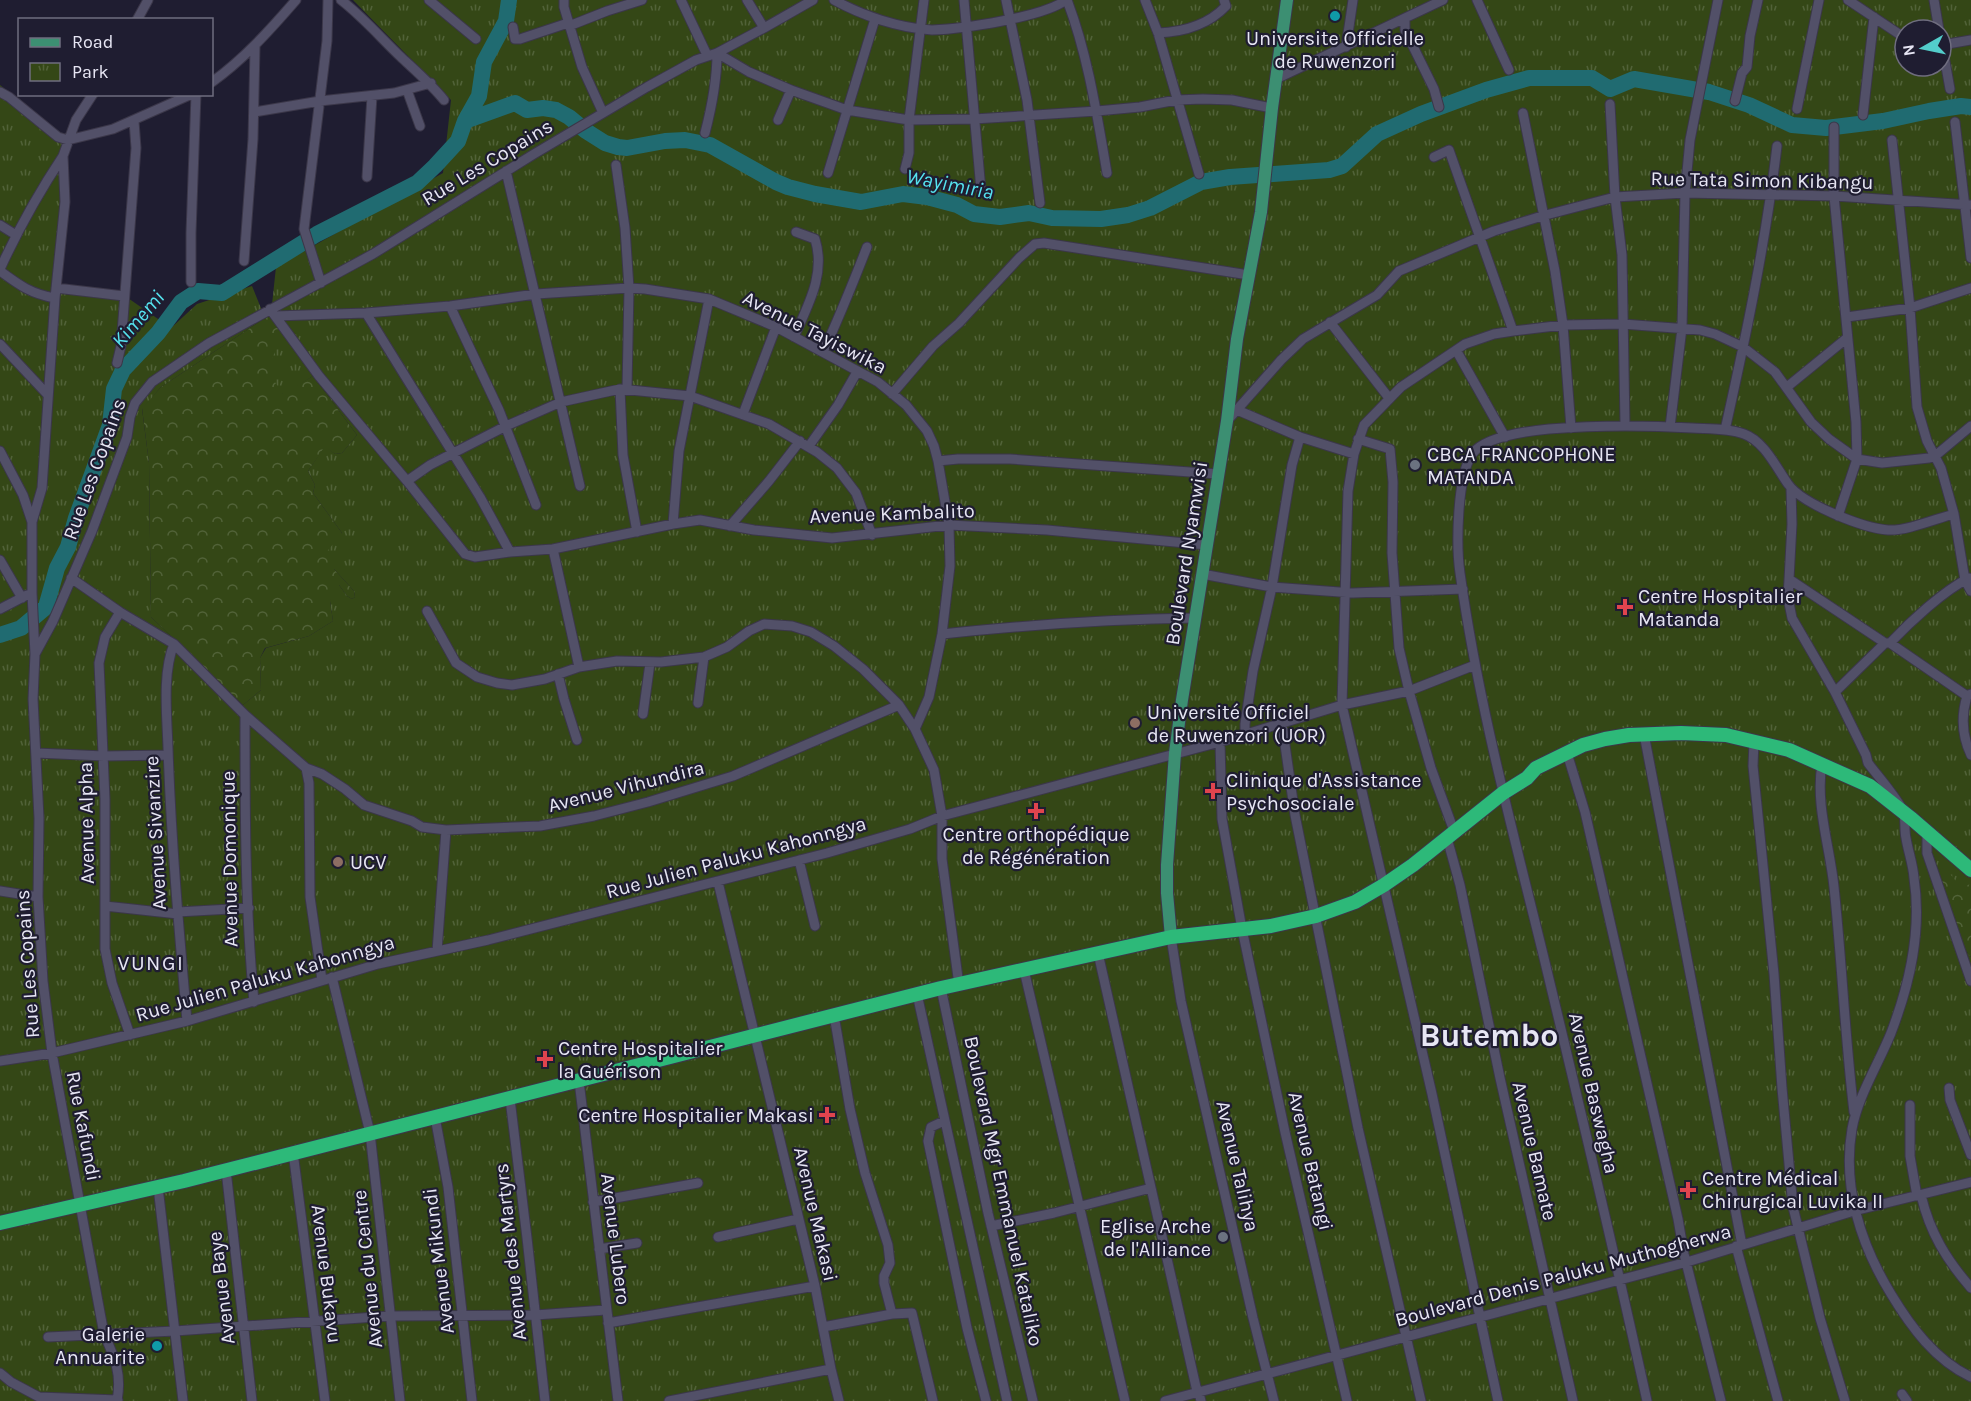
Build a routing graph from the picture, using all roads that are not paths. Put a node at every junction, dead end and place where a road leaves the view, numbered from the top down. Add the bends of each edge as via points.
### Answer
1 (148, 0) edge
2 (296, 0) edge
3 (328, 0) edge
4 (341, 0) edge
5 (429, 0) edge
6 (564, 0) edge
7 (642, 0) edge
8 (681, 0) edge
9 (747, 0) edge
10 (813, 0) edge
11 (834, 0) edge
12 (924, 0) edge
13 (964, 0) edge
14 (1006, 0) edge
15 (1067, 0) edge
16 (1145, 0) edge
17 (1224, 0) edge
18 (1287, 0) edge
19 (1353, 0) edge
20 (1443, 0) edge
21 (1477, 0) edge
22 (1718, 0) edge
23 (1758, 0) edge
24 (1819, 0) edge
25 (1848, 0) edge
26 (1934, 0) edge
27 (1874, 17) junction
28 (138, 18) edge
29 (1938, 18) edge
30 (875, 19) junction
31 (1011, 19) junction
32 (1405, 19) junction
33 (569, 25) junction
34 (966, 26) junction
35 (513, 27) dead end
36 (764, 28) junction
37 (921, 29) junction
38 (1893, 30) edge
39 (1158, 33) junction
40 (476, 39) dead end
41 (1971, 40) edge
42 (1953, 41) edge
43 (255, 46) junction
44 (1346, 47) junction
45 (717, 53) junction
46 (707, 55) junction
47 (1509, 70) dead end
48 (1947, 78) edge
49 (1276, 79) junction
50 (213, 81) edge
51 (430, 83) junction
52 (1950, 89) dead end
53 (407, 90) junction
54 (791, 90) junction
55 (0, 92) edge
56 (92, 96) edge
57 (188, 96) edge
58 (196, 96) edge
59 (372, 96) junction
60 (444, 100) dead end
61 (1176, 100) junction
62 (320, 101) junction
63 (1735, 101) dead end
64 (1610, 104) dead end
65 (1439, 107) dead end
66 (1272, 108) junction
67 (1797, 109) dead end
68 (847, 110) junction
69 (1097, 111) junction
70 (254, 112) junction
71 (603, 113) junction
72 (1523, 113) dead end
73 (1029, 114) junction
74 (1863, 115) dead end
75 (974, 119) junction
76 (778, 120) dead end
77 (909, 120) junction
78 (134, 121) junction
79 (1955, 122) dead end
80 (420, 126) dead end
81 (1834, 127) dead end
82 (705, 133) dead end
83 (68, 140) junction
84 (1892, 140) dead end
85 (1777, 146) dead end
86 (63, 156) junction
87 (1434, 157) dead end
88 (616, 165) dead end
89 (905, 170) dead end
90 (506, 171) junction
91 (828, 173) dead end
92 (1107, 173) dead end
93 (1199, 174) dead end
94 (368, 177) dead end
95 (981, 190) dead end
96 (1685, 193) junction
97 (1771, 195) junction
98 (1834, 196) junction
99 (1615, 197) junction
100 (1898, 200) junction
101 (1040, 203) dead end
102 (1968, 205) edge
103 (1542, 216) junction
104 (0, 225) edge
105 (796, 232) dead end
106 (16, 235) junction
107 (1479, 237) junction
108 (867, 247) dead end
109 (1971, 258) edge
110 (244, 261) dead end
111 (0, 270) edge
112 (1249, 275) junction
113 (191, 282) dead end
114 (321, 283) junction
115 (629, 288) junction
116 (1971, 288) edge
117 (55, 293) junction
118 (536, 294) junction
119 (124, 296) junction
120 (709, 299) junction
121 (450, 306) junction
122 (1910, 308) junction
123 (273, 313) junction
124 (366, 313) junction
125 (1847, 317) junction
126 (1330, 322) junction
127 (1623, 324) junction
128 (1563, 325) junction
129 (776, 327) junction
130 (1682, 327) junction
131 (1513, 331) junction
132 (794, 337) junction
133 (1847, 338) junction
134 (0, 344) edge
135 (1743, 347) junction
136 (1456, 350) junction
137 (823, 352) junction
138 (117, 363) dead end
139 (857, 372) junction
140 (1787, 387) junction
141 (624, 389) junction
142 (47, 394) junction
143 (891, 394) junction
144 (690, 396) junction
145 (1389, 398) junction
146 (561, 402) junction
147 (1237, 410) junction
148 (743, 414) junction
149 (1227, 421) junction
150 (1625, 425) junction
151 (506, 426) junction
152 (1971, 426) edge
153 (1670, 427) junction
154 (1571, 428) junction
155 (1725, 430) junction
156 (1300, 437) junction
157 (1505, 437) junction
158 (1358, 439) junction
159 (800, 441) junction
160 (809, 446) junction
161 (0, 451) edge
162 (453, 453) junction
163 (1354, 454) junction
164 (1935, 456) junction
165 (1857, 459) junction
166 (939, 461) junction
167 (1218, 474) junction
168 (407, 481) junction
169 (580, 486) dead end
170 (1791, 489) junction
171 (536, 505) dead end
172 (1954, 514) junction
173 (1838, 516) junction
174 (32, 522) junction
175 (673, 524) junction
176 (949, 525) junction
177 (730, 526) junction
178 (637, 532) junction
179 (872, 535) junction
180 (1207, 544) junction
181 (554, 549) junction
182 (510, 552) junction
183 (0, 560) edge
184 (1202, 574) junction
185 (71, 578) junction
186 (1789, 579) junction
187 (1968, 579) edge
188 (1272, 587) junction
189 (1463, 589) junction
190 (1971, 591) edge
191 (1346, 592) junction
192 (1394, 592) junction
193 (32, 593) junction
194 (22, 598) junction
195 (0, 609) edge
196 (427, 611) dead end
197 (120, 612) junction
198 (1195, 618) junction
199 (942, 634) junction
200 (1887, 643) junction
201 (174, 644) junction
202 (35, 654) junction
203 (704, 657) junction
204 (650, 663) junction
205 (1475, 665) junction
206 (579, 667) junction
207 (558, 674) junction
208 (1409, 692) junction
209 (1835, 692) junction
210 (1969, 695) edge
211 (698, 703) dead end
212 (899, 705) junction
213 (1342, 705) junction
214 (643, 714) dead end
215 (244, 715) junction
216 (1282, 724) junction
217 (915, 729) junction
218 (1644, 734) junction
219 (1245, 735) junction
220 (577, 740) dead end
221 (1754, 741) junction
222 (1220, 742) junction
223 (36, 753) junction
224 (1175, 753) junction
225 (1567, 753) junction
226 (168, 755) junction
227 (1971, 755) edge
228 (104, 756) junction
229 (1822, 764) junction
230 (306, 768) junction
231 (1503, 794) junction
232 (1904, 812) junction
233 (942, 816) junction
234 (446, 830) junction
235 (1927, 832) junction
236 (1451, 834) junction
237 (799, 860) junction
238 (1971, 870) edge
239 (718, 882) junction
240 (1384, 885) junction
241 (0, 891) edge
242 (38, 897) junction
243 (105, 906) junction
244 (249, 908) junction
245 (177, 913) junction
246 (1316, 916) junction
247 (815, 926) dead end
248 (1242, 929) junction
249 (1171, 937) junction
250 (437, 951) junction
251 (1098, 953) junction
252 (1024, 970) junction
253 (332, 977) junction
254 (322, 980) junction
255 (1971, 981) edge
256 (959, 985) junction
257 (942, 988) junction
258 (917, 994) junction
259 (254, 1002) junction
260 (834, 1015) junction
261 (187, 1021) junction
262 (130, 1035) junction
263 (755, 1035) junction
264 (52, 1053) junction
265 (0, 1061) edge
266 (579, 1081) junction
267 (1949, 1088) dead end
268 (510, 1099) junction
269 (1910, 1105) dead end
270 (1855, 1115) junction
271 (435, 1117) junction
272 (944, 1121) junction
273 (370, 1133) junction
274 (293, 1152) junction
275 (1971, 1155) edge
276 (226, 1170) junction
277 (1971, 1182) edge
278 (698, 1183) dead end
279 (158, 1187) junction
280 (1150, 1188) junction
281 (1919, 1196) junction
282 (593, 1202) junction
283 (81, 1205) junction
284 (1081, 1205) junction
285 (1854, 1211) junction
286 (798, 1219) junction
287 (0, 1223) edge
288 (991, 1226) junction
289 (1798, 1228) junction
290 (718, 1237) dead end
291 (637, 1243) dead end
292 (1739, 1245) junction
293 (599, 1249) junction
294 (1687, 1262) junction
295 (1620, 1279) junction
296 (814, 1286) junction
297 (1971, 1288) edge
298 (1550, 1299) junction
299 (606, 1310) junction
300 (892, 1314) junction
301 (535, 1315) junction
302 (390, 1316) junction
303 (463, 1316) junction
304 (1479, 1319) junction
305 (316, 1322) junction
306 (608, 1323) junction
307 (244, 1326) junction
308 (823, 1327) junction
309 (175, 1331) junction
310 (104, 1334) junction
311 (1407, 1336) junction
312 (48, 1337) dead end
313 (1337, 1355) junction
314 (831, 1369) junction
315 (0, 1373) edge
316 (1268, 1374) junction
317 (1971, 1377) edge
318 (1200, 1397) edge
319 (117, 1400) edge
320 (183, 1401) edge
321 (252, 1401) edge
322 (325, 1401) edge
323 (400, 1401) edge
324 (472, 1401) edge
325 (545, 1401) edge
326 (618, 1401) edge
327 (669, 1401) edge
328 (839, 1401) edge
329 (933, 1401) edge
330 (986, 1401) edge
331 (1007, 1401) edge
332 (1033, 1401) edge
333 (1125, 1401) edge
334 (1165, 1401) edge
335 (1274, 1401) edge
336 (1347, 1401) edge
337 (1421, 1401) edge
338 (1498, 1401) edge
339 (1573, 1401) edge
340 (1647, 1401) edge
341 (1721, 1401) edge
342 (1778, 1401) edge
343 (1845, 1401) edge

1 - 28 street
2 - 43 street
3 - 62 street
4 - 51 street
5 - 40 street
6 - 33 street
7 - 33 street
8 - 46 street
9 - 36 street
10 - 36 street
11 - 30 street
12 - 37 street
13 - 34 street
14 - 31 street
15 - 31 street
15 - 69 street
16 - 39 street
17 - 39 street via 1226,6 1210,20 1177,32
18 - 49 main road, Boulevard Nyamwisi
19 - 44 street
20 - 32 street
21 - 47 street
22 - 96 street via 1690,140
23 - 63 street via 1749,36 1747,67
24 - 67 street
25 - 27 street
26 - 29 street
27 - 38 street
27 - 74 street
30 - 37 street
30 - 68 street
31 - 34 street
31 - 73 street
32 - 44 street
32 - 65 street via 1405,30
33 - 35 street via 520,39 516,39
33 - 71 street via 582,67
34 - 37 street
34 - 75 street
36 - 45 street
37 - 77 street
39 - 61 street
41 - 42 street
43 - 50 street
43 - 70 street
44 - 49 street
45 - 46 street
45 - 54 street
45 - 82 street via 713,102
46 - 71 street
48 - 52 street
49 - 66 main road, Boulevard Nyamwisi
51 - 53 street
51 - 60 street
53 - 59 street
53 - 80 street
54 - 68 street
54 - 76 street
55 - 83 street via 58,137
56 - 83 street
57 - 78 street
58 - 113 street
59 - 62 street
59 - 94 street
61 - 66 street via 1232,100
61 - 69 street
61 - 93 street
62 - 70 street
62 - 114 street via 304,229
64 - 99 street
66 - 112 main road, Boulevard Nyamwisi via 1261,212
68 - 77 street
68 - 91 street
69 - 73 street
69 - 92 street
70 - 110 street
71 - 90 street, Rue Les Copains
72 - 103 street
73 - 75 street
73 - 101 street
75 - 77 street
75 - 95 street
77 - 89 street
78 - 83 street
78 - 119 street via 136,148
79 - 102 street
81 - 98 street
83 - 86 street
84 - 100 street
85 - 97 street
86 - 106 street
86 - 117 street via 65,202
87 - 107 street via 1449,150
88 - 115 street
90 - 114 street, Rue Les Copains
90 - 118 street
96 - 97 street, Rue Tata Simon Kibangu
96 - 99 street, Rue Tata Simon Kibangu
96 - 130 street
97 - 98 street, Rue Tata Simon Kibangu
97 - 135 street
98 - 100 street, Rue Tata Simon Kibangu
98 - 125 street
99 - 103 street, Rue Tata Simon Kibangu
99 - 127 street via 1622,255
100 - 102 street, Rue Tata Simon Kibangu
100 - 122 street
102 - 109 street
103 - 107 street, Rue Tata Simon Kibangu
103 - 128 street
104 - 106 street
105 - 132 street via 815,239 819,258 812,296
106 - 111 street
107 - 126 street, Rue Tata Simon Kibangu via 1400,271 1377,295
107 - 131 street
108 - 137 street
111 - 117 street via 27,291 41,296
112 - 143 street via 1035,244
112 - 149 main road, Boulevard Nyamwisi
114 - 123 street, Rue Les Copains
115 - 118 street, Avenue Tayiswika
115 - 120 street, Avenue Tayiswika
115 - 141 street
116 - 122 street
117 - 119 street
117 - 142 street
118 - 121 street, Avenue Tayiswika
118 - 146 street
119 - 138 street
120 - 129 street, Avenue Tayiswika
120 - 144 street
121 - 124 street, Avenue Tayiswika
121 - 151 street
122 - 125 street
122 - 164 street via 1917,406
123 - 124 street, Avenue Tayiswika
123 - 168 street via 319,376
123 - 185 street, Rue Les Copains via 209,343 152,382 135,403 127,437
124 - 162 street
125 - 133 street
126 - 145 street
126 - 147 street, Rue Tata Simon Kibangu via 1303,339
127 - 128 street
127 - 130 street
127 - 150 street
128 - 131 street
128 - 154 street
129 - 132 street, Avenue Tayiswika
129 - 148 street
130 - 135 street via 1715,334
130 - 153 street
131 - 136 street via 1494,334
132 - 137 street, Avenue Tayiswika
133 - 140 street
133 - 165 street
134 - 142 street
135 - 140 street via 1775,372
135 - 155 street
136 - 145 street
136 - 157 street
137 - 139 street, Avenue Tayiswika
139 - 143 street, Avenue Tayiswika via 878,382
139 - 160 street
140 - 165 street via 1811,422
141 - 144 street
141 - 146 street
141 - 178 street via 623,455
142 - 174 street via 42,489
143 - 166 street, Avenue Tayiswika via 906,405 927,431
144 - 148 street
144 - 175 street via 677,467
145 - 158 street via 1364,425
146 - 151 street
146 - 169 street
147 - 149 street, Rue Tata Simon Kibangu
147 - 156 street
148 - 159 street
149 - 167 main road, Boulevard Nyamwisi
150 - 153 street, Avenue Baswagha
150 - 154 street, Avenue Baswagha
151 - 162 street
151 - 171 street
152 - 164 street
153 - 155 street, Avenue Baswagha
154 - 157 street, Avenue Baswagha
155 - 170 street, Avenue Baswagha via 1755,440
156 - 163 street
156 - 188 street
157 - 189 street, Avenue Baswagha via 1482,445 1473,453 1466,469 1458,542
158 - 163 street
158 - 192 street, Avenue Bamate via 1390,449
159 - 160 street
159 - 177 street
160 - 179 street via 837,468 856,493
161 - 174 street
162 - 168 street
162 - 182 street
163 - 191 street via 1348,491
164 - 165 street via 1882,463
164 - 172 street
165 - 173 street
166 - 167 street via 1010,459
166 - 176 street, Avenue Tayiswika
167 - 180 main road, Boulevard Nyamwisi
168 - 182 street, Avenue Kambalito via 465,554 475,558
170 - 173 street
170 - 186 street
172 - 173 street via 1888,530
172 - 187 street
174 - 193 street
175 - 177 street, Avenue Kambalito via 700,520
175 - 178 street, Avenue Kambalito
176 - 179 street, Avenue Kambalito
176 - 180 street, Avenue Kambalito
176 - 199 street, Avenue Tayiswika via 950,566
177 - 179 street, Avenue Kambalito via 832,538
178 - 181 street, Avenue Kambalito
180 - 184 main road, Boulevard Nyamwisi
181 - 182 street, Avenue Kambalito
181 - 206 street
183 - 194 street
184 - 188 street
184 - 198 main road, Boulevard Nyamwisi
185 - 197 street, Avenue Vihundira
185 - 202 street, Rue Les Copains
186 - 200 street
186 - 209 street via 1792,618
187 - 190 street
187 - 200 street
188 - 191 street
188 - 219 street via 1253,671
189 - 192 street
189 - 205 street, Avenue Baswagha
191 - 192 street
191 - 213 street
192 - 208 street, Avenue Bamate via 1399,648
193 - 194 street
193 - 202 street
194 - 195 street
196 - 207 street via 456,663 477,677 512,685
197 - 201 street, Avenue Vihundira
197 - 228 street, Avenue Alpha via 105,637 99,663
198 - 199 street
198 - 224 main road, Boulevard Nyamwisi
199 - 217 street, Avenue Tayiswika via 929,697
200 - 209 street
200 - 210 street
201 - 215 street, Avenue Vihundira
201 - 226 street, Avenue Sivanzire via 168,668
202 - 223 street, Rue Les Copains
203 - 204 street
203 - 211 street
203 - 212 street via 764,624 792,626 834,646
204 - 206 street via 616,661
204 - 214 street
205 - 208 street, Rue Julien Paluku Kahonngya
205 - 231 street, Avenue Baswagha
206 - 207 street
207 - 220 street
208 - 213 street, Rue Julien Paluku Kahonngya
208 - 236 street, Avenue Bamate
209 - 232 street via 1868,764
210 - 227 street via 1964,708 1964,735
212 - 217 street
212 - 234 street, Avenue Vihundira via 733,776 648,802 540,826
213 - 216 street, Rue Julien Paluku Kahonngya
213 - 240 street
215 - 230 street, Avenue Vihundira
215 - 244 street, Avenue Domonique
216 - 219 street, Rue Julien Paluku Kahonngya
216 - 246 street via 1295,815
217 - 233 street via 933,770
218 - 221 highway via 1726,735
218 - 225 highway via 1605,739
218 - 292 street
219 - 222 street, Rue Julien Paluku Kahonngya
221 - 229 highway
221 - 289 street via 1753,766 1782,1088
222 - 224 street, Rue Julien Paluku Kahonngya
222 - 248 street, Avenue Batangi via 1222,819
223 - 228 street
223 - 242 street, Rue Les Copains
224 - 233 street, Rue Julien Paluku Kahonngya
224 - 249 main road, Boulevard Nyamwisi via 1167,865
225 - 231 highway via 1536,768
225 - 294 street via 1585,812
226 - 228 street
226 - 245 street, Avenue Sivanzire
228 - 243 street, Avenue Alpha
229 - 232 highway via 1870,786
229 - 270 street via 1823,813 1834,885
230 - 234 street, Avenue Vihundira via 322,774 364,805 422,827
230 - 254 street via 310,897
231 - 236 highway
231 - 295 street, Avenue Baswagha
232 - 235 highway
232 - 270 street via 1915,888 1914,953 1891,1032
233 - 237 street, Rue Julien Paluku Kahonngya via 910,829
233 - 256 street via 942,859
234 - 250 street
235 - 238 highway
235 - 255 street via 1927,853
236 - 240 highway
236 - 298 street, Avenue Bamate
237 - 239 street, Rue Julien Paluku Kahonngya
237 - 247 street
239 - 250 street, Rue Julien Paluku Kahonngya
239 - 263 street, Avenue Makasi
240 - 246 highway via 1355,902
240 - 304 street
241 - 242 street
242 - 264 street, Rue Les Copains
243 - 245 street
243 - 262 street, Avenue Alpha via 105,949
244 - 245 street
244 - 259 street, Avenue Domonique
245 - 261 street, Avenue Sivanzire
246 - 248 highway
246 - 311 street via 1358,1128
248 - 249 highway
248 - 313 street, Avenue Batangi
249 - 251 highway
249 - 316 street, Avenue Talihya via 1181,1001
250 - 253 street, Rue Julien Paluku Kahonngya
251 - 252 highway
251 - 280 street
252 - 256 highway
252 - 284 street
253 - 254 street, Rue Julien Paluku Kahonngya
253 - 273 street, Avenue du Centre
254 - 259 street, Rue Julien Paluku Kahonngya
256 - 257 highway
257 - 258 highway
257 - 288 street, Boulevard Mgr Emmanuel Kataliko
258 - 260 highway
258 - 272 street
259 - 261 street, Rue Julien Paluku Kahonngya
260 - 263 highway
260 - 300 street via 850,1109 888,1245 890,1263 884,1283
261 - 262 street, Rue Julien Paluku Kahonngya
262 - 264 street, Rue Julien Paluku Kahonngya
263 - 266 highway
263 - 286 street, Avenue Makasi
264 - 265 street, Rue Julien Paluku Kahonngya
264 - 283 street, Rue Kafundi
266 - 268 highway
266 - 282 street, Avenue Lubero
267 - 275 street
268 - 271 highway
268 - 301 street, Avenue des Martyrs
269 - 281 street via 1910,1155
270 - 285 street via 1849,1156
271 - 273 highway
271 - 303 street, Avenue Mikundi via 448,1187
272 - 330 street via 931,1127 928,1141
272 - 331 street
273 - 274 highway
273 - 302 street, Avenue du Centre
274 - 276 highway
274 - 305 street, Avenue Bukavu
276 - 279 highway
276 - 307 street, Avenue Baye
277 - 281 street, Boulevard Denis Paluku Muthogherwa
278 - 282 street
279 - 283 highway
279 - 309 street
280 - 284 street
280 - 318 street
281 - 285 street, Boulevard Denis Paluku Muthogherwa
281 - 297 street via 1939,1244
282 - 293 street, Avenue Lubero
283 - 287 highway
283 - 310 street, Rue Kafundi
284 - 288 street
284 - 333 street
285 - 289 street, Boulevard Denis Paluku Muthogherwa
285 - 317 street via 1881,1279 1898,1306 1937,1355
286 - 290 street
286 - 296 street, Avenue Makasi
288 - 332 street, Boulevard Mgr Emmanuel Kataliko
289 - 292 street, Boulevard Denis Paluku Muthogherwa
289 - 343 street
291 - 293 street
292 - 294 street, Boulevard Denis Paluku Muthogherwa
292 - 342 street
293 - 299 street, Avenue Lubero
294 - 295 street, Boulevard Denis Paluku Muthogherwa
294 - 341 street
295 - 298 street, Boulevard Denis Paluku Muthogherwa
295 - 340 street, Avenue Baswagha
296 - 306 street
296 - 308 street, Avenue Makasi
298 - 304 street, Boulevard Denis Paluku Muthogherwa
298 - 339 street, Avenue Bamate
299 - 301 street
299 - 306 street, Avenue Lubero
300 - 308 street
300 - 329 street via 912,1313
301 - 303 street
301 - 325 street, Avenue des Martyrs
302 - 303 street
302 - 305 street
302 - 323 street, Avenue du Centre
303 - 324 street, Avenue Mikundi
304 - 311 street, Boulevard Denis Paluku Muthogherwa
304 - 338 street
305 - 307 street
305 - 322 street, Avenue Bukavu
306 - 326 street, Avenue Lubero
307 - 309 street
307 - 321 street, Avenue Baye
308 - 314 street, Avenue Makasi
309 - 310 street
309 - 320 street
310 - 312 street
310 - 319 street, Rue Kafundi via 120,1379
311 - 313 street, Boulevard Denis Paluku Muthogherwa
311 - 337 street
313 - 316 street, Boulevard Denis Paluku Muthogherwa
313 - 336 street, Avenue Batangi
314 - 327 street
314 - 328 street, Avenue Makasi
315 - 319 street via 39,1397
316 - 318 street, Boulevard Denis Paluku Muthogherwa
316 - 335 street, Avenue Talihya
318 - 334 street, Boulevard Denis Paluku Muthogherwa

